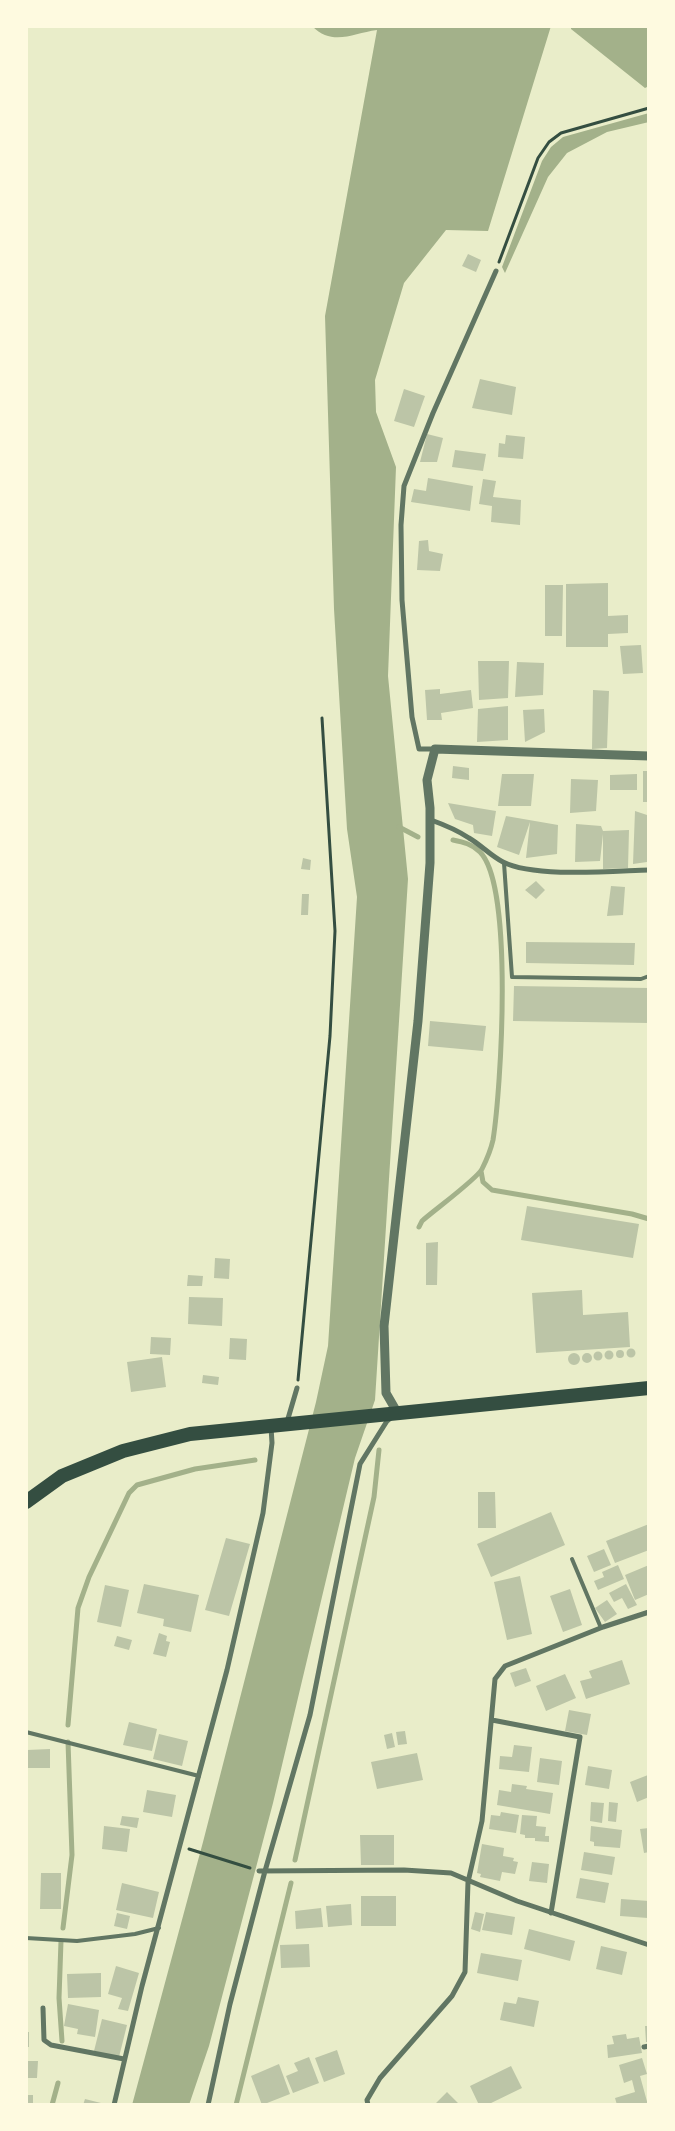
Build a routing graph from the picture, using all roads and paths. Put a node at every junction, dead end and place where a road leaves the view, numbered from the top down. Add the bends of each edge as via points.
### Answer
1 (649, 108) edge
2 (496, 271) joint
3 (322, 718) dead end
4 (435, 749) junction
5 (649, 756) edge
6 (431, 820) junction
7 (504, 863) junction
8 (649, 870) edge
9 (649, 976) edge
10 (297, 1388) joint
11 (649, 1388) edge
12 (390, 1414) junction
13 (286, 1425) junction
14 (271, 1426) junction
15 (26, 1502) edge
16 (572, 1559) dead end
17 (649, 1612) edge
18 (600, 1628) junction
19 (492, 1720) junction
20 (26, 1732) edge
21 (199, 1776) junction
22 (189, 1849) dead end
23 (262, 1871) junction
24 (468, 1882) junction
25 (550, 1913) junction
26 (159, 1928) junction
27 (26, 1938) edge
28 (649, 1945) edge
29 (43, 2008) dead end
30 (124, 2059) junction
31 (114, 2105) edge
32 (208, 2105) edge
33 (368, 2105) edge

1 - 2 path via 561,133 549,142 538,158
2 - 4 street via 404,486 402,600 412,717 419,749
3 - 10 path via 335,931 330,1036
4 - 5 street
4 - 6 street via 427,780
6 - 7 street via 470,838
6 - 12 street via 418,1021 384,1326 386,1393
7 - 8 street via 561,872
7 - 9 lane via 512,977 641,979
10 - 13 street
11 - 12 highway
12 - 13 highway
12 - 23 street via 360,1464 310,1715
13 - 14 highway
14 - 15 highway via 190,1434 123,1450 62,1476
14 - 21 street via 263,1513
16 - 18 lane
17 - 18 street
18 - 19 street via 505,1666 495,1679
19 - 24 street via 482,1821
19 - 25 street via 580,1737
20 - 21 lane
21 - 26 street
22 - 23 path
23 - 24 street via 404,1870 450,1873
23 - 32 street
24 - 25 street
24 - 33 street via 465,1972 452,1996 380,2078 367,2100
25 - 28 street
26 - 27 lane via 77,1941
26 - 30 street
29 - 30 street via 44,2040 51,2046
30 - 31 street

